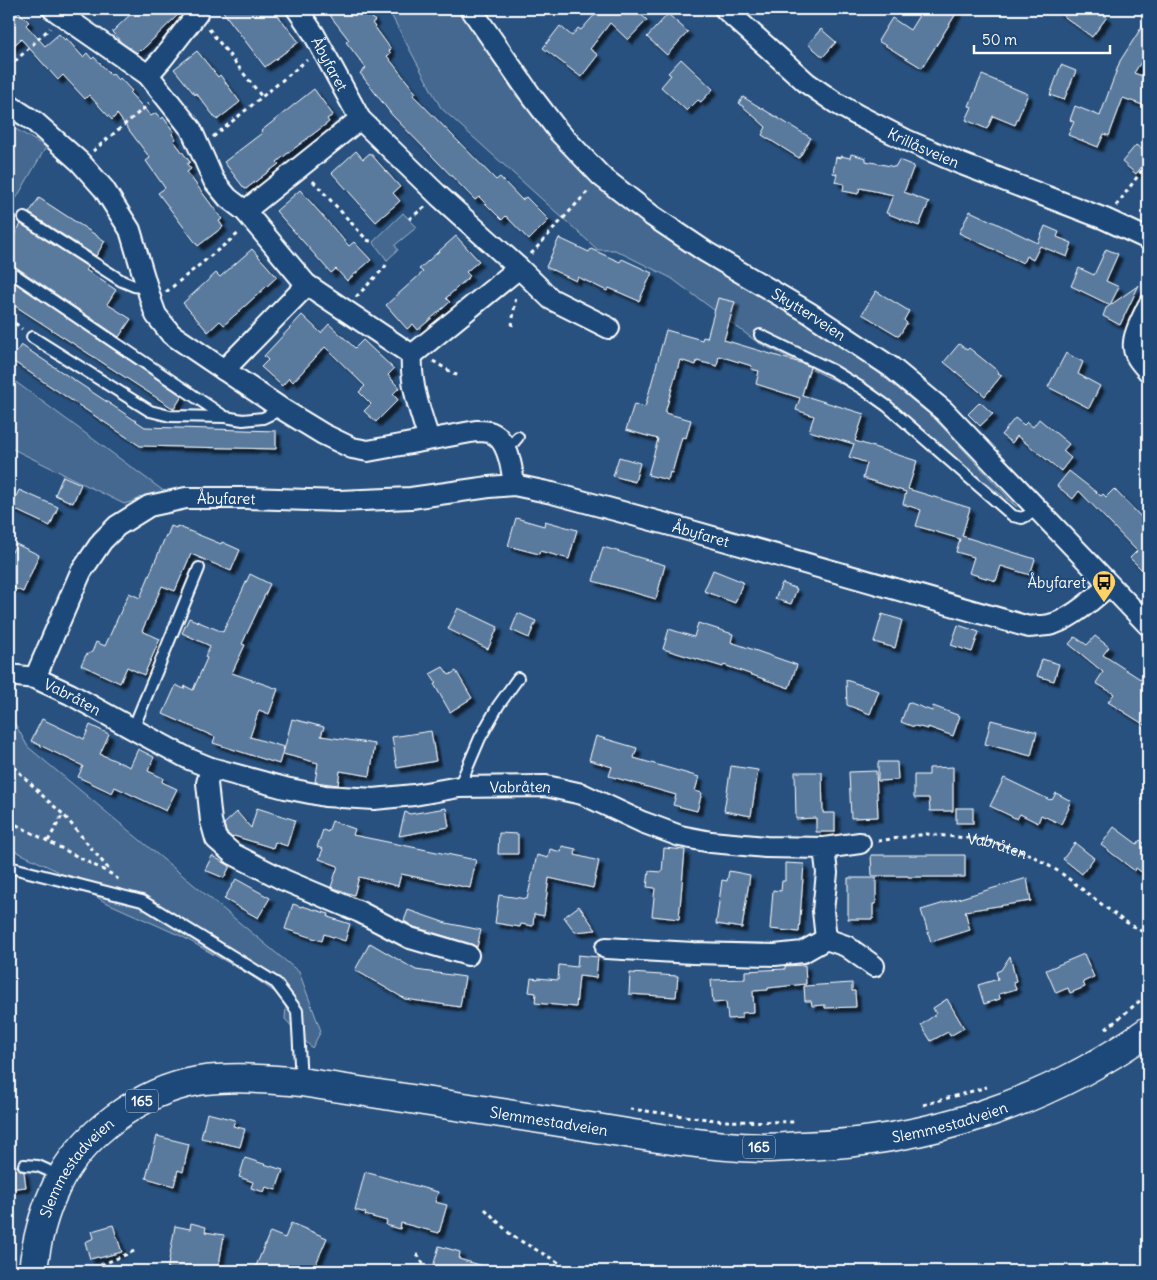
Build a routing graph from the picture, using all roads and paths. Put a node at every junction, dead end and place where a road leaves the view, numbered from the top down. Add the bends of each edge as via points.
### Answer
1 (297, 9) edge
2 (471, 9) edge
3 (725, 9) edge
4 (198, 11) edge
5 (58, 12) edge
6 (322, 48) junction
7 (9, 67) edge
8 (148, 75) junction
9 (163, 93) junction
10 (262, 97) junction
11 (9, 105) edge
12 (360, 119) junction
13 (199, 149) junction
14 (80, 162) junction
15 (1148, 162) edge
16 (300, 167) junction
17 (601, 176) junction
18 (249, 217) junction
19 (24, 218) dead end
20 (1105, 219) junction
21 (1148, 239) edge
22 (373, 242) dead end
23 (387, 260) dead end
24 (519, 268) junction
25 (9, 271) edge
26 (306, 284) junction
27 (149, 296) junction
28 (1148, 306) edge
29 (343, 309) junction
30 (609, 328) dead end
31 (760, 335) dead end
32 (32, 337) dead end
33 (414, 354) junction
34 (224, 370) junction
35 (1148, 371) edge
36 (458, 376) dead end
37 (282, 409) junction
38 (225, 417) junction
39 (430, 439) junction
40 (514, 485) junction
41 (1037, 508) junction
42 (199, 568) dead end
43 (1109, 585) junction
44 (1148, 625) edge
45 (9, 675) edge
46 (35, 678) junction
47 (518, 678) dead end
48 (133, 729) junction
49 (9, 760) edge
50 (210, 768) junction
51 (459, 787) junction
52 (63, 814) junction
53 (9, 821) edge
54 (48, 841) junction
55 (860, 843) joint
56 (824, 848) junction
57 (9, 867) edge
58 (113, 875) junction
59 (142, 901) junction
60 (1148, 935) edge
61 (826, 939) junction
62 (606, 948) dead end
63 (468, 955) dead end
64 (874, 966) dead end
65 (1148, 994) edge
66 (1103, 1031) dead end
67 (1148, 1031) edge
68 (301, 1082) junction
69 (993, 1085) dead end
70 (916, 1107) dead end
71 (621, 1108) dead end
72 (801, 1122) dead end
73 (24, 1165) dead end
74 (48, 1170) dead end
75 (484, 1210) dead end
76 (137, 1250) dead end
77 (417, 1254) dead end
78 (33, 1271) edge
79 (86, 1271) edge
80 (428, 1271) edge
81 (572, 1271) edge

1 - 6 street, Åbyfaret
2 - 17 street, Skytterveien via 559,132
3 - 20 street, Krillåsveien via 807,83 844,108 959,163
4 - 8 street
4 - 10 path
5 - 7 path
5 - 8 street
6 - 10 path
6 - 12 street, Åbyfaret
8 - 9 street
9 - 13 street via 191,129
9 - 14 path
10 - 13 path
11 - 14 street via 35,122
12 - 16 street
12 - 24 street, Åbyfaret
13 - 18 street via 214,181
14 - 27 street via 104,188 130,230
15 - 20 path
16 - 18 street
16 - 22 path via 367,240
17 - 24 path
17 - 41 street, Skytterveien via 706,252 808,312 891,367 944,411
18 - 26 street
18 - 27 path
19 - 27 lane
20 - 21 street, Krillåsveien
23 - 29 path via 385,267
24 - 30 street, Åbyfaret via 550,299
24 - 33 street
25 - 38 lane
26 - 29 street
26 - 34 street
27 - 34 street via 156,314 171,334
28 - 35 street via 1135,337 1134,349
29 - 33 street
31 - 41 lane via 863,388 911,425 1013,516 1022,518
32 - 38 lane via 150,411 170,416
33 - 36 path
33 - 39 street via 411,368 417,404
34 - 37 street
37 - 38 lane via 263,418 243,420
37 - 39 street via 352,448 368,451
39 - 40 street via 476,431 489,432 512,444
40 - 43 street, Åbyfaret via 674,526 1029,627 1051,625 1068,617 1089,604
40 - 46 street, Åbyfaret via 410,498 339,502 186,498 149,506 117,526 102,541 82,572
41 - 43 street, Skytterveien
42 - 48 lane
43 - 44 street, Skytterveien
45 - 46 street, Vabråten
46 - 48 street, Vabråten
47 - 51 lane via 480,738
48 - 50 street, Vabråten
49 - 52 path
50 - 51 street, Vabråten via 326,796 374,799 414,796
50 - 63 street via 207,783 211,821 216,839 233,854 410,938
51 - 56 street, Vabråten via 546,786 582,794 680,836 766,847
52 - 54 path
52 - 58 path
53 - 54 path
54 - 58 path
55 - 56 street, Vabråten
55 - 60 path, Vabråten via 926,834 988,840 1031,855
56 - 61 street
57 - 59 lane
58 - 59 path
59 - 68 lane via 276,983 296,1011
61 - 62 street via 803,952 775,955
61 - 64 street via 846,946
65 - 66 path
67 - 68 main road, Slemmestadveien / 165 via 1098,1064 1015,1103 928,1130 828,1145 765,1148 684,1141
68 - 78 main road, Slemmestadveien / 165 via 240,1078 198,1081 154,1094 130,1108 92,1137 64,1172 45,1214 35,1248
69 - 70 path
71 - 72 path via 723,1120
73 - 74 lane
75 - 81 path via 512,1236
76 - 79 path
77 - 80 path

